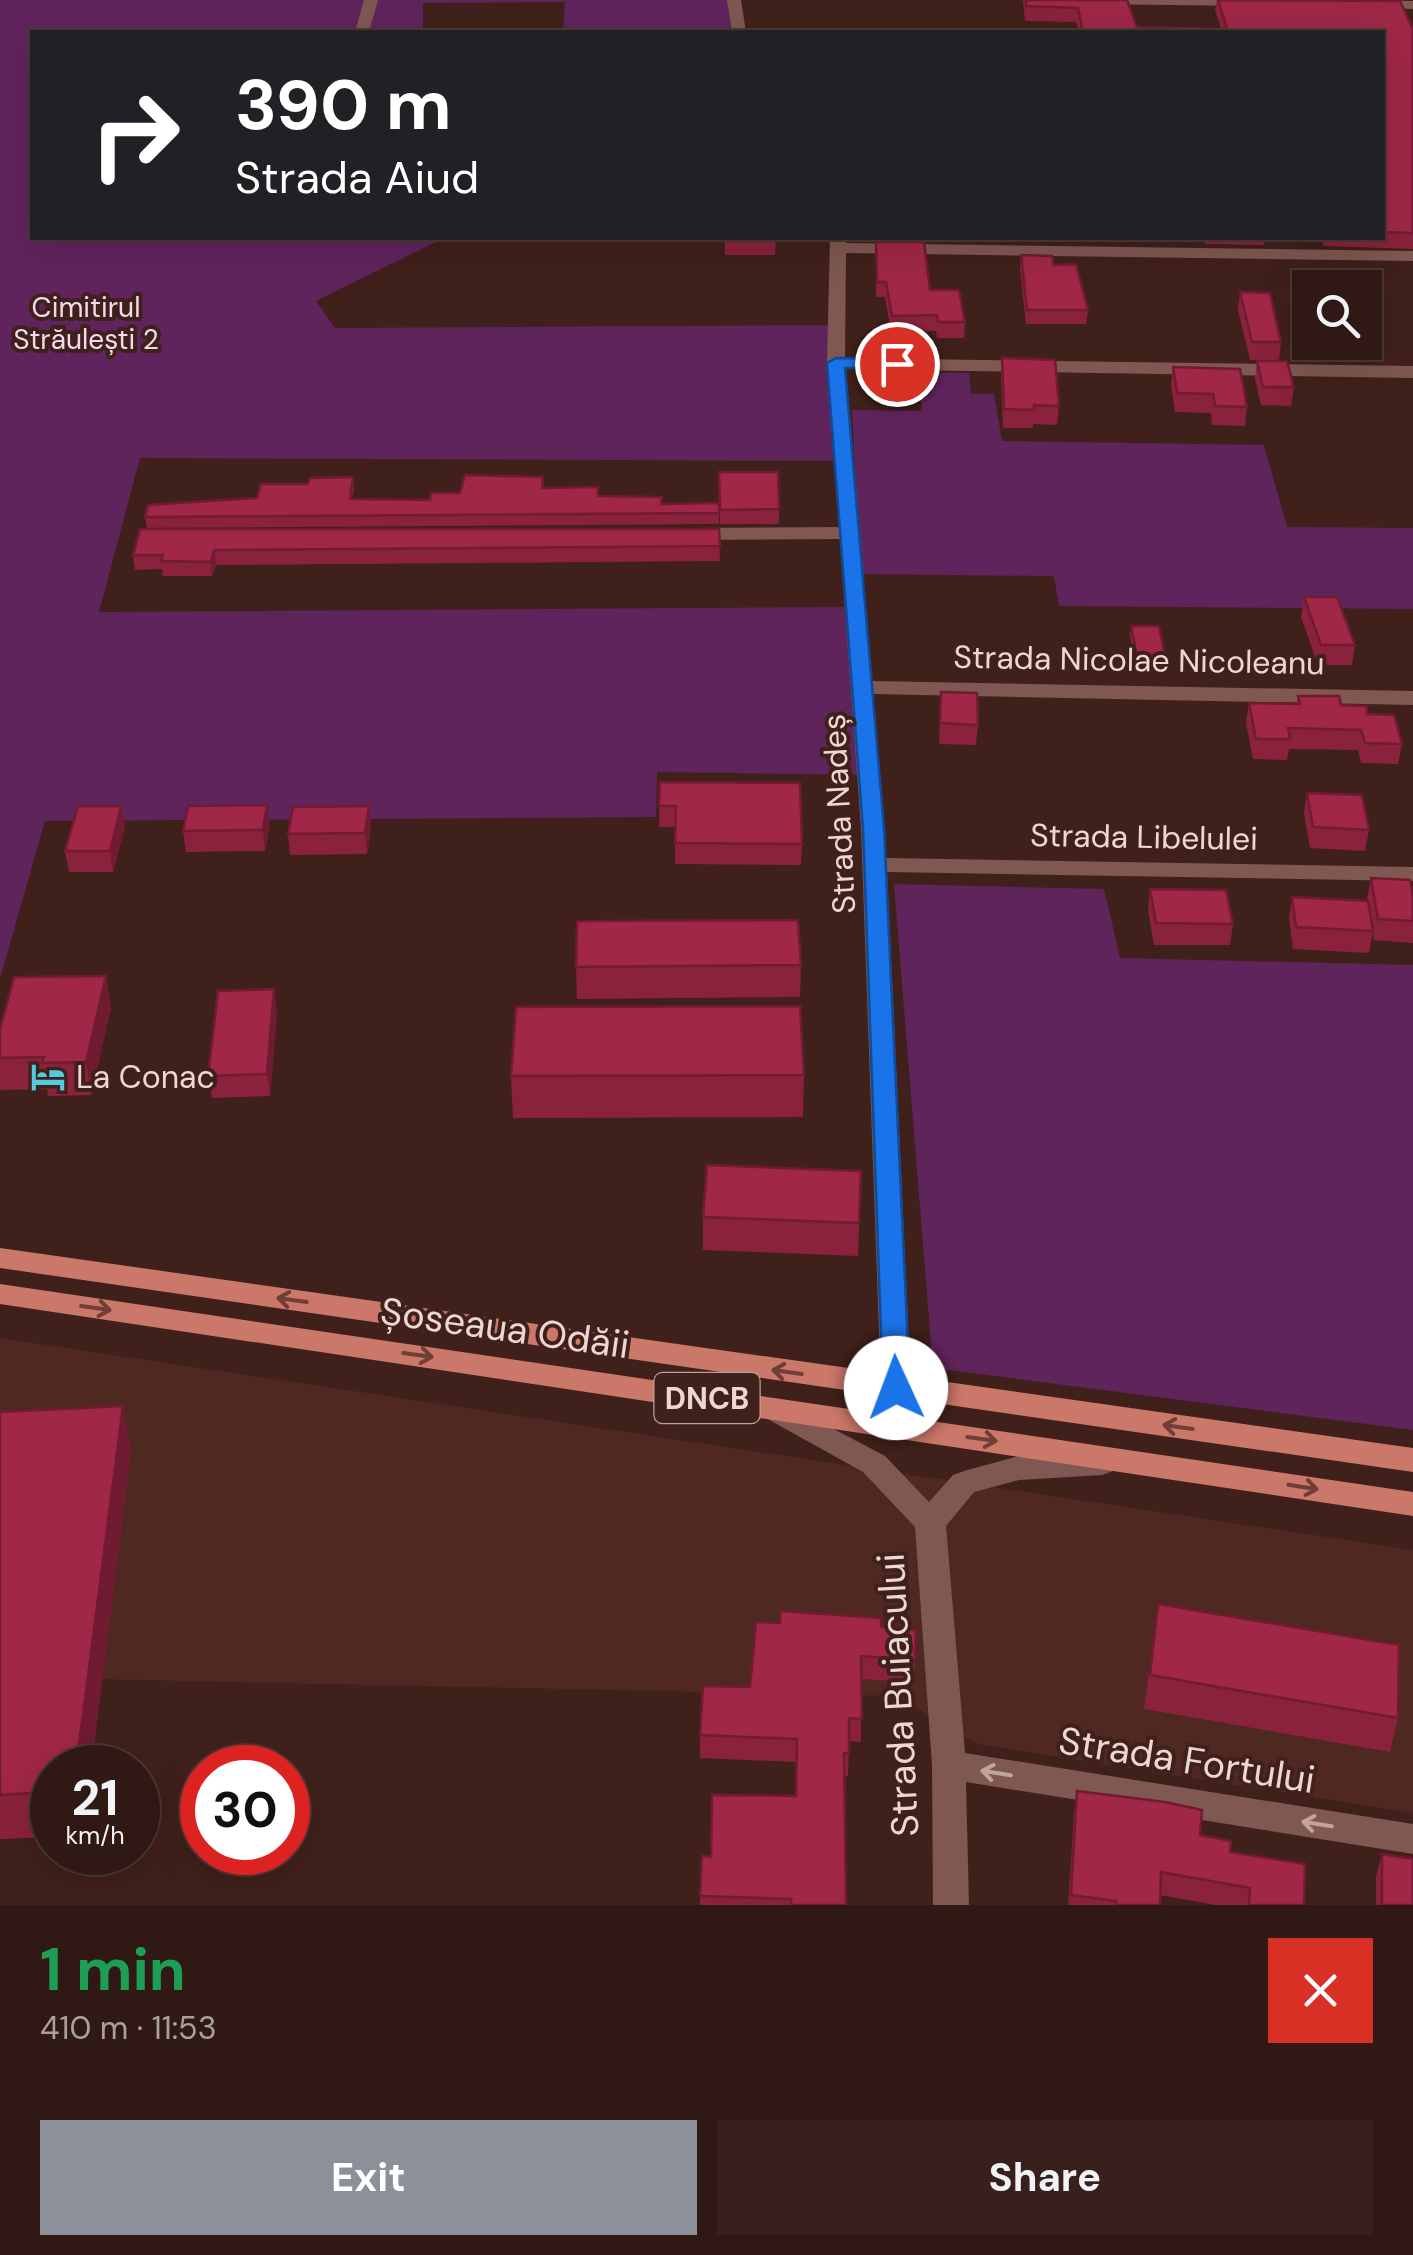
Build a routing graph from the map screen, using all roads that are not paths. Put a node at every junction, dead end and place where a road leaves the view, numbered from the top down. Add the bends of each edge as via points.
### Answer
1 (371, 0) edge
2 (734, 0) edge
3 (1091, 0) edge
4 (1262, 2) edge
5 (1356, 4) edge
6 (1413, 5) edge
7 (363, 30) edge
8 (739, 30) edge
9 (838, 243) edge
10 (1413, 256) edge
11 (836, 363) junction
12 (1413, 372) edge
13 (847, 533) junction
14 (668, 534) edge
15 (864, 687) junction
16 (1413, 698) edge
17 (875, 864) junction
18 (1413, 874) edge
19 (0, 1258) edge
20 (0, 1294) edge
21 (896, 1388) junction
22 (773, 1408) junction
23 (1413, 1460) edge
24 (1132, 1461) junction
25 (1413, 1504) edge
26 (930, 1523) junction
27 (948, 1766) junction
28 (1413, 1839) edge
29 (951, 1905) edge

1 - 7 street
2 - 8 street
3 - 4 street
5 - 6 street
9 - 10 street
9 - 11 street, Strada Nadeș
11 - 12 street
11 - 13 street, Strada Nadeș
13 - 14 street
13 - 15 street, Strada Nadeș
15 - 16 street, Strada Nicolae Nicoleanu
15 - 17 street, Strada Nadeș
17 - 18 street, Strada Libelulei
17 - 21 street, Strada Nadeș
21 -> 19 main road, Șoseaua Odăii / DNCB
20 -> 22 main road, Șoseaua Odăii / DNCB
23 -> 21 main road, Șoseaua Odăii / DNCB
22 -> 24 main road, Șoseaua Odăii / DNCB
22 - 26 street via 874,1464
24 -> 25 main road, Șoseaua Odăii / DNCB
24 - 26 street, Strada Buiacului via 1019,1468 964,1484
26 - 27 street, Strada Buiacului
28 -> 27 street, Strada Fortului
27 - 29 street, Strada Buiacului

